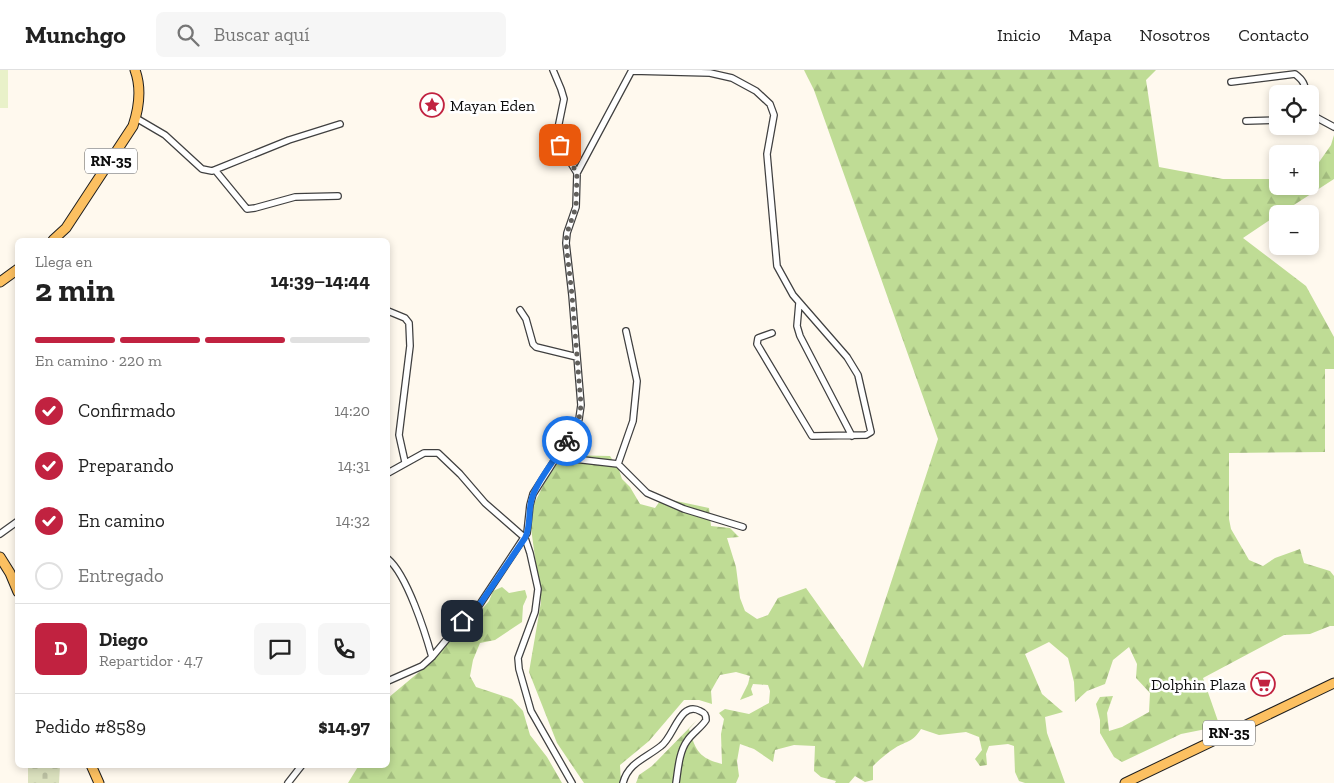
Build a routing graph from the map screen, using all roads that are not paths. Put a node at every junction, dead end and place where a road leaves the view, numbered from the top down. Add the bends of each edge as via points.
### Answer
1 (135, 70) edge
2 (553, 70) edge
3 (632, 70) edge
4 (1231, 82) dead end
5 (1304, 85) edge
6 (136, 118) junction
7 (1319, 119) edge
8 (1269, 120) edge
9 (1246, 121) dead end
10 (340, 124) dead end
11 (1334, 127) edge
12 (215, 170) junction
13 (577, 173) junction
14 (338, 196) dead end
15 (55, 238) edge
16 (15, 271) edge
17 (0, 282) edge
18 (799, 303) junction
19 (520, 310) dead end
20 (390, 312) edge
21 (395, 313) junction
22 (390, 317) edge
23 (626, 331) dead end
24 (772, 332) dead end
25 (577, 357) junction
26 (852, 436) junction
27 (556, 457) junction
28 (405, 462) junction
29 (618, 464) junction
30 (390, 471) edge
31 (15, 523) edge
32 (743, 527) dead end
33 (0, 534) edge
34 (525, 538) junction
35 (0, 557) edge
36 (390, 561) edge
37 (15, 584) edge
38 (432, 657) junction
39 (390, 680) edge
40 (1334, 683) edge
41 (92, 768) edge
42 (300, 768) edge
43 (99, 783) edge
44 (288, 783) edge
45 (572, 783) edge
46 (623, 783) edge
47 (676, 783) edge
48 (1124, 783) edge

1 - 6 main road, RN-35 via 140,96
2 - 13 street via 564,99 557,133 560,145
3 - 13 street
3 - 18 street via 724,76 756,90 770,104 774,115 767,154 778,266
4 - 5 street via 1295,74
6 - 12 street via 165,135 202,169
6 - 15 main road, RN-35 via 66,228
7 - 11 street
8 - 9 street
10 - 12 street via 289,140
12 - 14 street via 246,209 295,197
13 - 25 street via 576,207 566,243
16 - 17 main road
18 - 26 street via 800,336
18 - 26 street via 848,357 858,375 871,432 866,436
19 - 25 street via 536,347
20 - 21 street
21 - 22 street
21 - 28 street via 409,323 410,346 399,435
23 - 29 street via 637,381 633,421
24 - 26 street via 758,338 757,344 812,436
25 - 27 street via 579,419
27 - 29 street
27 - 34 street via 533,494
28 - 30 street
28 - 34 street via 424,453 438,453 485,504
29 - 32 street via 648,493 684,509
31 - 33 street
34 - 38 street via 480,604
34 - 45 street via 538,589 535,612 518,658 519,669 531,711
35 - 37 main road
36 - 38 street via 403,580
38 - 39 street via 422,666
40 - 48 main road, RN-35
41 - 43 main road
42 - 44 street
46 - 47 street via 625,773 632,765 666,742 683,713 697,709 703,712 706,720 684,746

